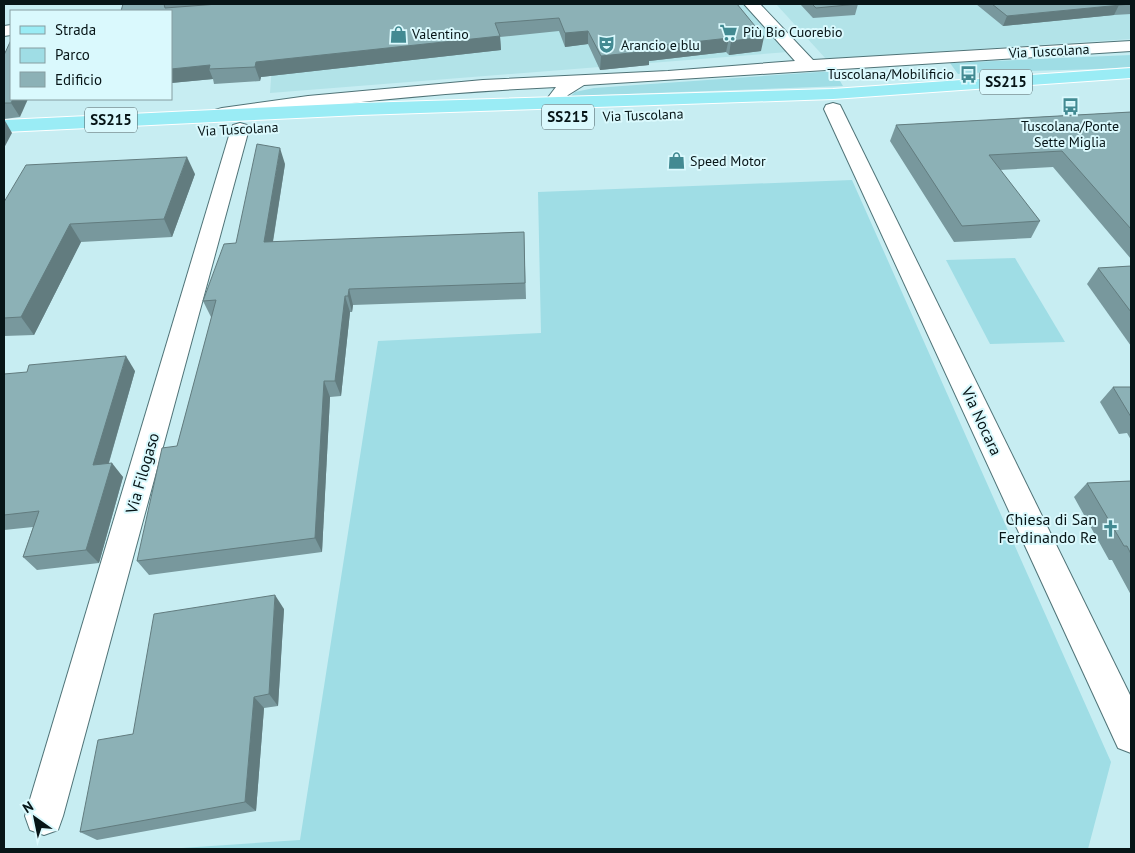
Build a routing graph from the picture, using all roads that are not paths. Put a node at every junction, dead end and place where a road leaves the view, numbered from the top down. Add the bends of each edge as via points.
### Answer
1 (752, 4) edge
2 (1131, 46) edge
3 (809, 66) junction
4 (1131, 74) edge
5 (589, 80) junction
6 (1131, 89) edge
7 (556, 103) junction
8 (833, 109) junction
9 (576, 117) junction
10 (229, 122) junction
11 (4, 126) edge
12 (4, 141) edge
13 (1131, 735) edge
14 (44, 816) dead end

1 - 3 street
2 - 3 street, Via Tuscolana
3 - 5 street, Via Tuscolana
4 - 7 main road, Via Tuscolana / SS215 via 833,94
5 - 7 street via 561,92
5 - 10 street, Via Tuscolana via 484,85 319,100
6 - 8 main road, Via Tuscolana / SS215
7 - 9 street
7 - 10 main road, Via Tuscolana / SS215
8 - 9 main road, Via Tuscolana / SS215
8 - 13 street, Via Nocara
9 - 10 main road, Via Tuscolana / SS215
10 - 11 main road, Via Tuscolana / SS215
10 - 12 main road, Via Tuscolana / SS215
10 - 14 street, Via Filogaso

